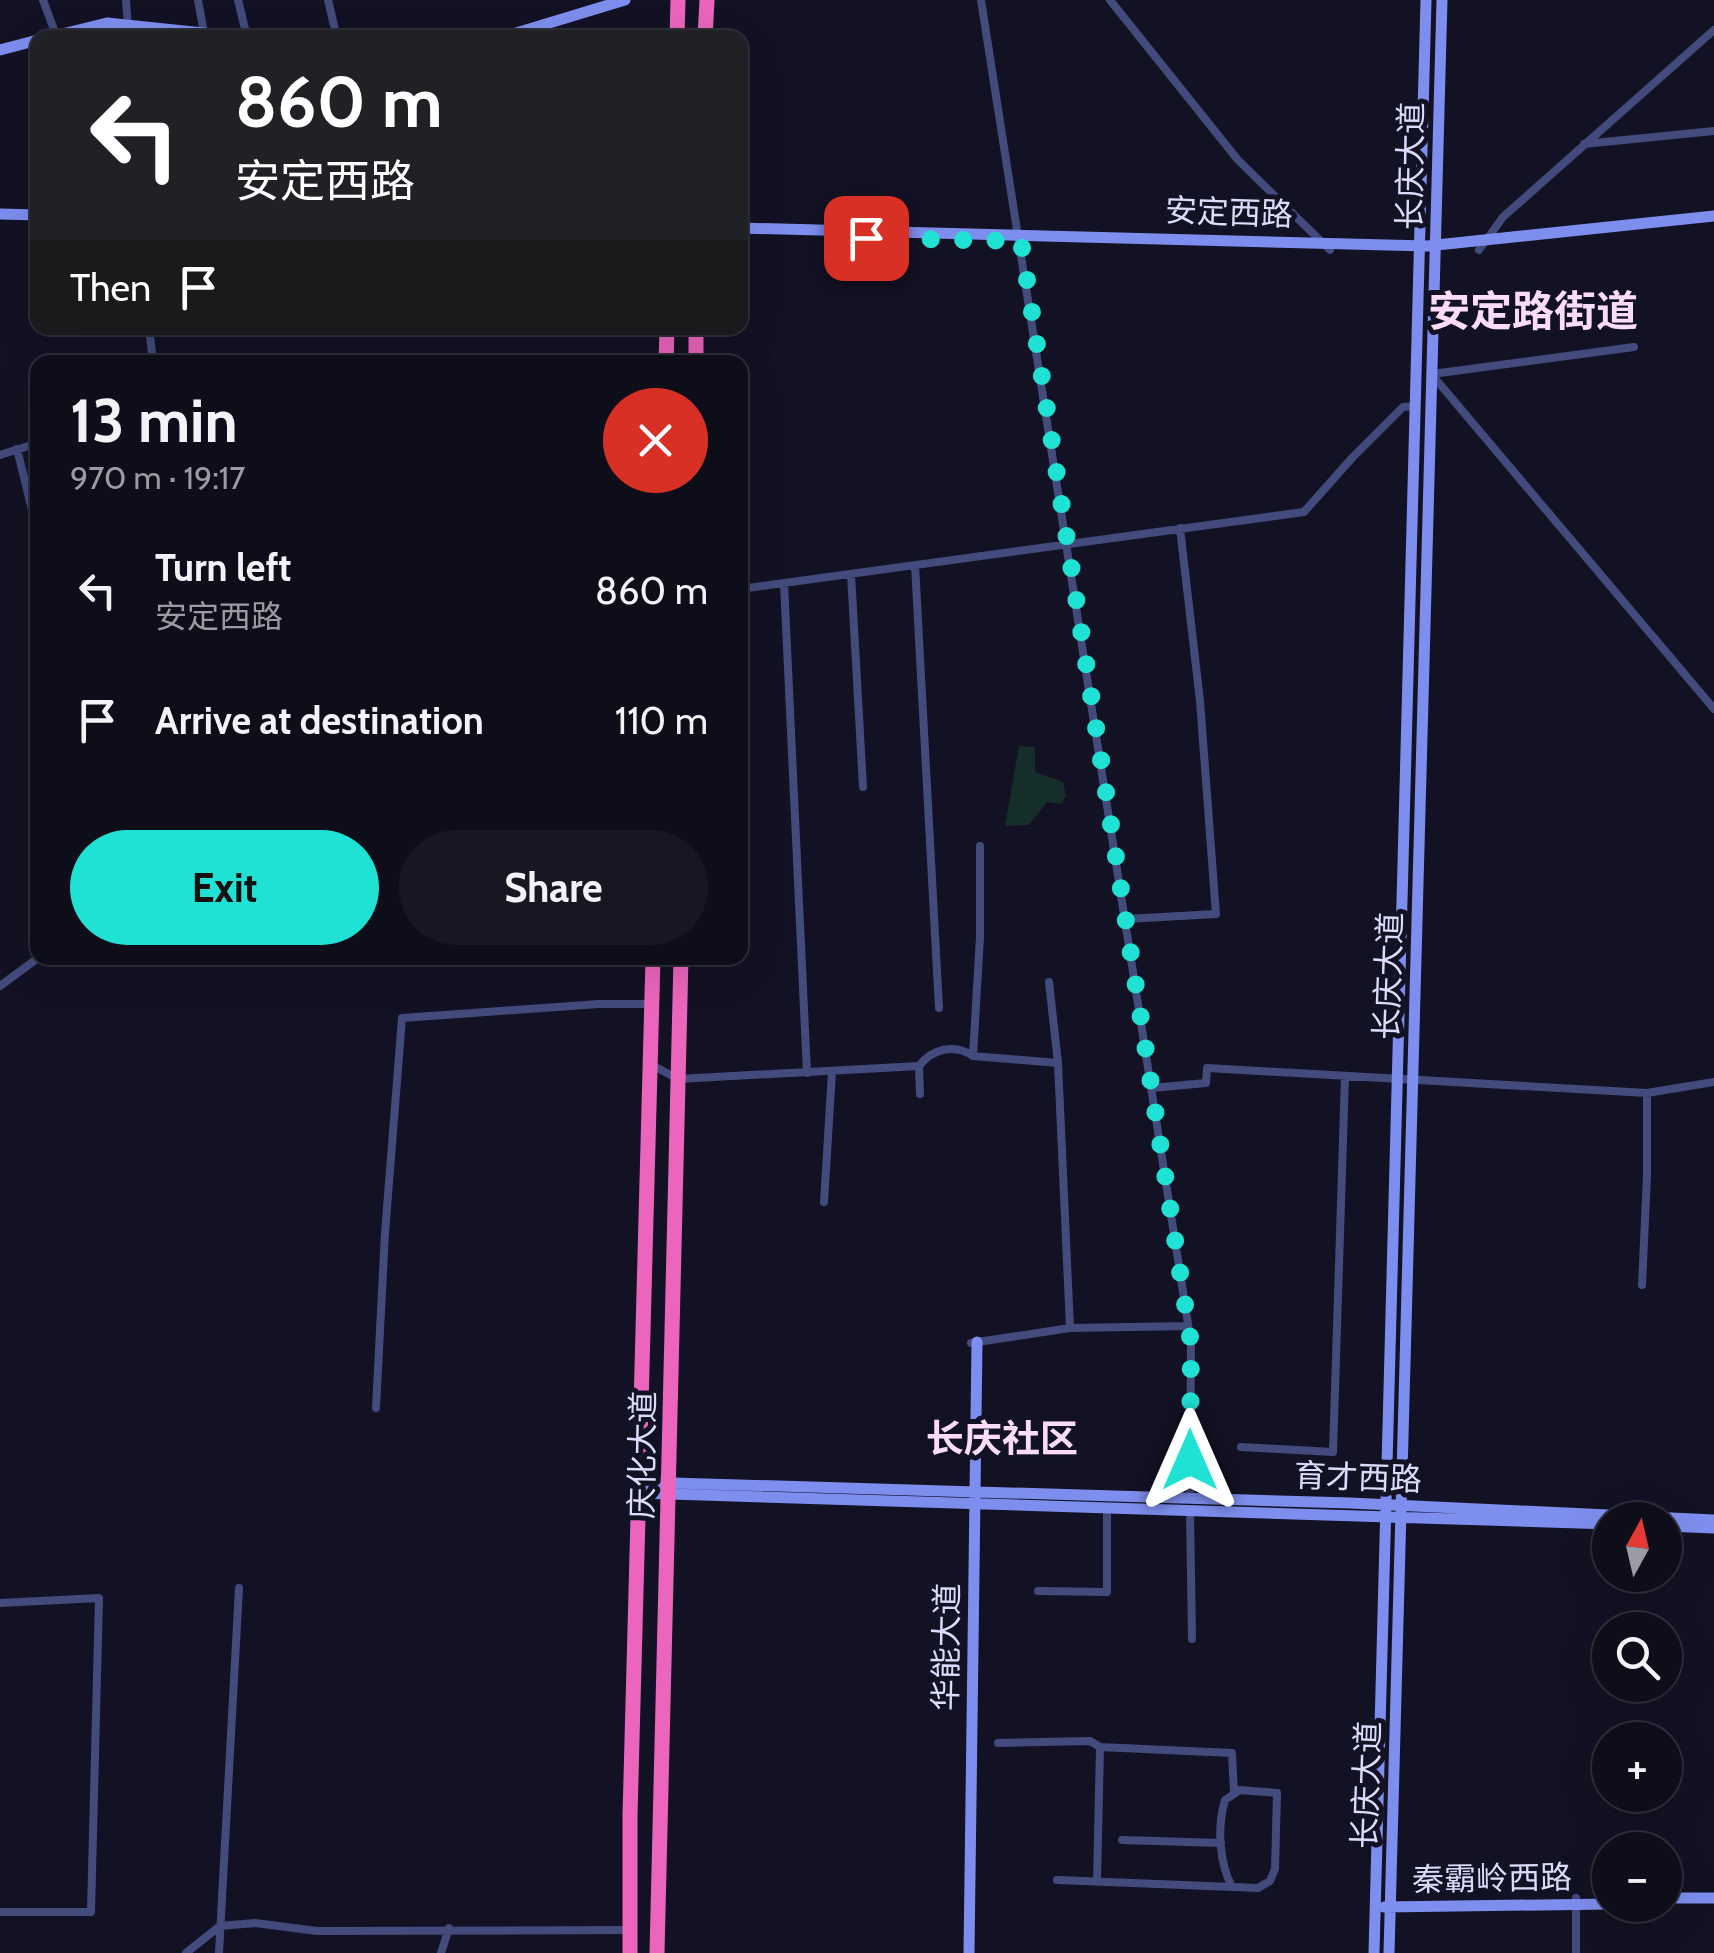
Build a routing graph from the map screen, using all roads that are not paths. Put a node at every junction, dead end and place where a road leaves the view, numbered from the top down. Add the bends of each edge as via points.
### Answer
1 (44, 0) edge
2 (126, 0) edge
3 (198, 0) edge
4 (238, 0) edge
5 (328, 0) edge
6 (625, 0) edge
7 (678, 0) edge
8 (706, 0) edge
9 (981, 0) edge
10 (1110, 0) edge
11 (1426, 0) edge
12 (1442, 0) edge
13 (128, 25) junction
14 (50, 30) edge
15 (94, 30) edge
16 (176, 30) edge
17 (203, 30) edge
18 (247, 30) edge
19 (335, 30) edge
20 (526, 30) edge
21 (677, 30) edge
22 (706, 30) edge
23 (1714, 30) edge
24 (30, 42) edge
25 (0, 50) edge
26 (1714, 131) edge
27 (1582, 144) junction
28 (0, 210) edge
29 (30, 212) edge
30 (1714, 219) edge
31 (748, 232) edge
32 (1020, 237) junction
33 (1482, 245) junction
34 (1326, 246) junction
35 (1420, 249) junction
36 (1435, 249) junction
37 (1634, 347) dead end
38 (1432, 374) junction
39 (1416, 406) junction
40 (30, 445) edge
41 (17, 449) junction
42 (0, 456) edge
43 (30, 502) edge
44 (1180, 528) junction
45 (1068, 543) junction
46 (915, 565) junction
47 (850, 574) junction
48 (784, 583) junction
49 (748, 588) edge
50 (1714, 709) edge
51 (863, 787) dead end
52 (980, 846) dead end
53 (1126, 919) junction
54 (30, 964) edge
55 (653, 965) edge
56 (681, 965) edge
57 (1049, 982) dead end
58 (0, 986) edge
59 (652, 1004) junction
60 (939, 1008) dead end
61 (973, 1056) junction
62 (1058, 1063) junction
63 (650, 1064) junction
64 (919, 1066) junction
65 (832, 1072) junction
66 (807, 1073) junction
67 (1344, 1077) junction
68 (678, 1079) junction
69 (1397, 1081) junction
70 (1413, 1082) junction
71 (1714, 1082) edge
72 (1152, 1088) junction
73 (1646, 1092) junction
74 (920, 1094) dead end
75 (824, 1202) dead end
76 (1642, 1285) dead end
77 (1188, 1326) junction
78 (1070, 1328) junction
79 (974, 1342) joint
80 (376, 1408) dead end
81 (1241, 1447) dead end
82 (640, 1487) junction
83 (668, 1488) junction
84 (972, 1498) junction
85 (1190, 1504) junction
86 (1106, 1508) junction
87 (1386, 1511) junction
88 (1401, 1511) junction
89 (1714, 1520) edge
90 (1592, 1523) edge
91 (1682, 1527) edge
92 (1714, 1528) edge
93 (239, 1588) dead end
94 (1038, 1591) dead end
95 (0, 1604) edge
96 (1192, 1638) dead end
97 (998, 1744) dead end
98 (1100, 1747) junction
99 (1234, 1792) junction
100 (1122, 1840) dead end
101 (1221, 1842) junction
102 (1058, 1880) dead end
103 (1097, 1882) junction
104 (1232, 1886) junction
105 (1576, 1901) junction
106 (1592, 1901) edge
107 (1682, 1901) edge
108 (1714, 1901) edge
109 (1375, 1904) junction
110 (1390, 1904) junction
111 (0, 1912) edge
112 (220, 1926) junction
113 (449, 1928) junction
114 (630, 1930) junction
115 (186, 1953) edge
116 (219, 1953) edge
117 (442, 1953) edge
118 (630, 1953) edge
119 (656, 1953) edge
120 (966, 1953) edge
121 (1374, 1953) edge
122 (1389, 1953) edge
123 (1576, 1953) edge

1 - 14 street
2 - 13 street
3 - 17 street
4 - 18 street
5 - 19 street
6 - 20 main road
7 - 21 highway
8 - 22 highway
9 - 32 street
10 - 34 street via 1238,160
11 - 35 main road, 长庆大道
12 - 36 main road, 长庆大道
13 - 15 main road via 107,23
13 - 16 main road
23 - 27 street
24 - 25 main road
26 - 27 street
27 - 33 street
28 - 29 main road
30 - 33 main road, 安定西路
31 - 32 main road, 安定西路
32 - 34 main road, 安定西路
32 - 45 street
33 - 36 main road, 安定西路
34 - 35 main road, 安定西路
35 - 36 main road, 安定西路
35 - 39 main road, 长庆大道
36 - 38 main road, 长庆大道
37 - 38 street
38 - 50 street
38 - 70 main road, 长庆大道
39 - 44 street via 1403,407 1386,423 1304,512
39 - 69 main road, 长庆大道
40 - 41 street
41 - 42 street
41 - 43 street
44 - 45 street
44 - 53 street via 1216,914
45 - 46 street
45 - 53 street
46 - 47 street
46 - 60 street
47 - 48 street
47 - 51 street
48 - 49 street
48 - 66 street
52 - 61 street
53 - 72 street
54 - 58 street
55 - 59 highway, 庆化大道
56 - 68 highway, 庆化大道
57 - 62 street
59 - 63 highway, 庆化大道
59 - 80 street via 402,1018
61 - 62 street
61 - 64 street via 941,1050
62 - 78 street
63 - 68 street
63 - 82 highway, 庆化大道
64 - 65 street
64 - 74 street
65 - 66 street
65 - 75 street
66 - 68 street
67 - 69 street
67 - 72 street via 1207,1068 1206,1083
67 - 81 street via 1332,1452
68 - 83 highway, 庆化大道
69 - 70 street
69 - 87 main road, 长庆大道
70 - 73 street
70 - 88 main road, 长庆大道
71 - 73 street
72 - 77 street
73 - 76 street
77 - 78 street
77 - 85 street
78 - 79 street
79 - 84 main road, 华能大道
82 - 83 main road, 育才西路
82 - 114 highway, 庆化大道
83 - 84 main road, 育才西路
83 - 119 highway, 庆化大道
84 - 85 main road, 育才西路
84 - 86 main road, 育才西路
84 - 120 main road, 华能大道
85 - 86 main road, 育才西路
85 - 87 main road, 育才西路
85 - 96 street
86 - 94 street via 1107,1592
87 - 88 main road, 育才西路
87 - 109 main road, 长庆大道
88 - 89 main road, 育才西路
88 - 90 main road, 育才西路
88 - 110 main road, 长庆大道
91 - 92 main road
93 - 112 street
95 - 111 street via 99,1598 91,1912
97 - 98 street via 1090,1741
98 - 99 street via 1232,1753
98 - 103 street
99 - 101 street via 1222,1806
99 - 104 street via 1277,1793 1275,1869 1264,1886
100 - 101 street
101 - 104 street
102 - 103 street
103 - 104 street
105 - 106 main road, 秦霸岭西路
105 - 110 main road, 秦霸岭西路
105 - 123 street
107 - 108 main road
109 - 110 main road, 秦霸岭西路
109 - 121 main road, 长庆大道
110 - 122 main road, 长庆大道
112 - 113 street
112 - 115 street
112 - 116 street
113 - 114 street
113 - 117 street
114 - 118 highway, 庆化大道

